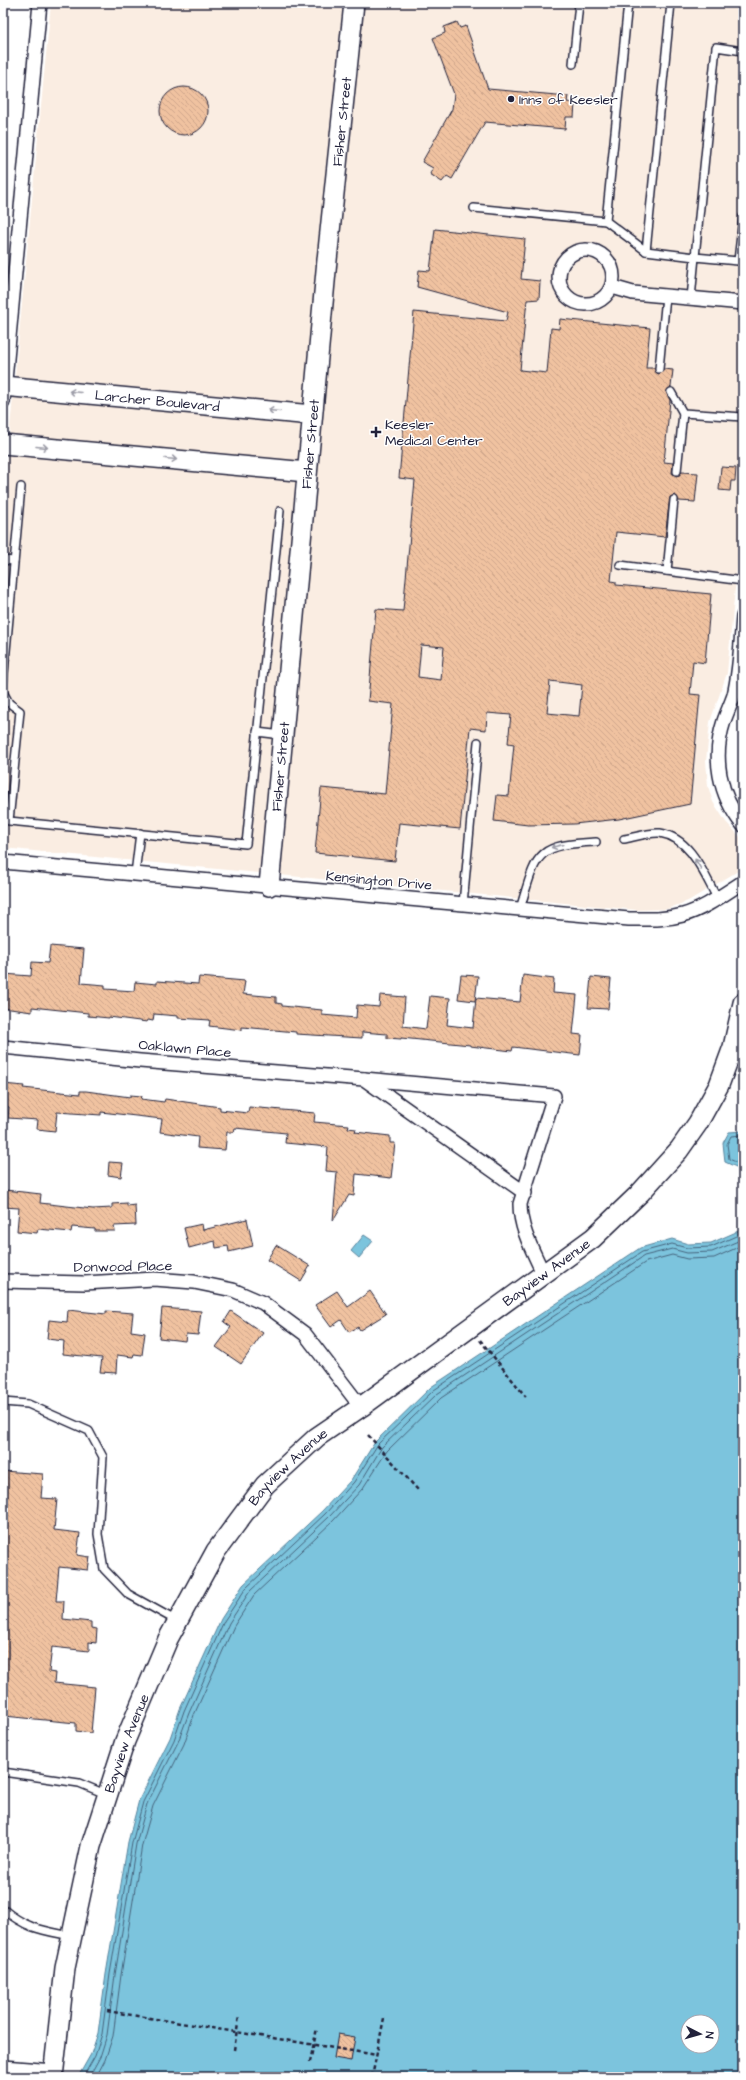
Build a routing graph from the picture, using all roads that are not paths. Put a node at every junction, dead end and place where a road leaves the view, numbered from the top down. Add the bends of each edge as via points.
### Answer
1 (40, 3) edge
2 (354, 3) edge
3 (579, 3) edge
4 (628, 3) edge
5 (671, 3) edge
6 (743, 50) edge
7 (573, 64) dead end
8 (474, 208) dead end
9 (743, 217) edge
10 (606, 221) junction
11 (646, 251) junction
12 (695, 257) junction
13 (612, 287) junction
14 (666, 296) junction
15 (691, 298) junction
16 (743, 303) edge
17 (659, 369) dead end
18 (4, 391) edge
19 (671, 392) dead end
20 (683, 413) junction
21 (312, 415) junction
22 (743, 417) edge
23 (3, 444) edge
24 (677, 471) dead end
25 (307, 472) junction
26 (21, 487) dead end
27 (674, 500) dead end
28 (280, 511) dead end
29 (3, 560) edge
30 (14, 561) junction
31 (620, 565) dead end
32 (667, 571) junction
33 (743, 581) edge
34 (743, 616) edge
35 (3, 672) edge
36 (3, 684) edge
37 (3, 692) edge
38 (257, 732) junction
39 (283, 735) junction
40 (478, 742) dead end
41 (743, 825) edge
42 (140, 833) junction
43 (624, 839) dead end
44 (596, 842) dead end
45 (3, 862) edge
46 (135, 874) junction
47 (743, 882) edge
48 (268, 886) junction
49 (717, 898) junction
50 (463, 904) junction
51 (520, 909) junction
52 (743, 1003) edge
53 (3, 1047) edge
54 (364, 1079) junction
55 (525, 1193) junction
56 (543, 1273) junction
57 (3, 1281) edge
58 (3, 1402) edge
59 (361, 1407) junction
60 (178, 1621) junction
61 (3, 1772) edge
62 (108, 1795) junction
63 (3, 1910) edge
64 (72, 1936) junction
65 (3, 2070) edge
66 (53, 2076) edge

1 - 18 street
2 - 21 street, Fisher Street
3 - 7 lane
4 - 10 lane
5 - 11 lane
6 - 12 lane via 716,47
8 - 10 lane
9 - 12 lane via 738,261
10 - 11 lane
11 - 12 lane
12 - 15 lane
13 - 13 street via 614,278 608,260 592,250 574,253 566,258 561,266 560,285 565,294 581,304 599,301
13 - 14 street via 633,293
14 - 15 street
14 - 17 lane
15 - 16 street
21 -> 18 street, Larcher Boulevard
19 - 20 lane
20 - 22 lane
20 - 24 lane
21 - 25 street, Fisher Street
23 -> 25 street
25 - 39 street, Fisher Street
26 - 30 lane
27 - 32 lane
28 - 38 lane
29 - 30 lane
30 - 35 lane
31 - 32 lane
32 - 33 lane
34 - 41 street via 738,674 718,748 718,765 727,801
35 - 36 lane
37 - 42 lane via 9,703 20,711 9,821
38 - 39 lane
38 - 42 lane via 246,844
39 - 48 street, Fisher Street
40 - 50 lane
42 - 46 lane
49 -> 43 lane via 697,861 686,846 674,838 659,833
44 -> 51 lane via 551,848 538,859
45 - 46 street, Kensington Drive
46 - 48 street, Kensington Drive
47 - 49 street, Kensington Drive
48 - 50 street, Kensington Drive
49 - 51 street, Kensington Drive via 683,915 664,919 629,919
50 - 51 street, Kensington Drive
52 - 56 street, Bayview Avenue via 733,1047 719,1085 698,1123 679,1150 640,1194 593,1238
53 - 54 street, Oaklawn Place
54 - 55 street
54 - 55 street, Oaklawn Place via 554,1096
55 - 56 street, Oaklawn Place via 520,1204 520,1215
56 - 59 street, Bayview Avenue
57 - 59 street, Donwood Place via 84,1283 154,1279 194,1282 233,1290 263,1303 305,1334
58 - 60 lane via 28,1404 89,1432 103,1457 98,1534 104,1569 128,1594
59 - 60 street, Bayview Avenue via 317,1437 265,1485 216,1551
60 - 62 street, Bayview Avenue via 125,1741
61 - 62 lane via 80,1783
62 - 64 street, Bayview Avenue via 92,1846
63 - 64 lane via 32,1928
64 - 66 street, Bayview Avenue via 65,1968
65 - 66 street

